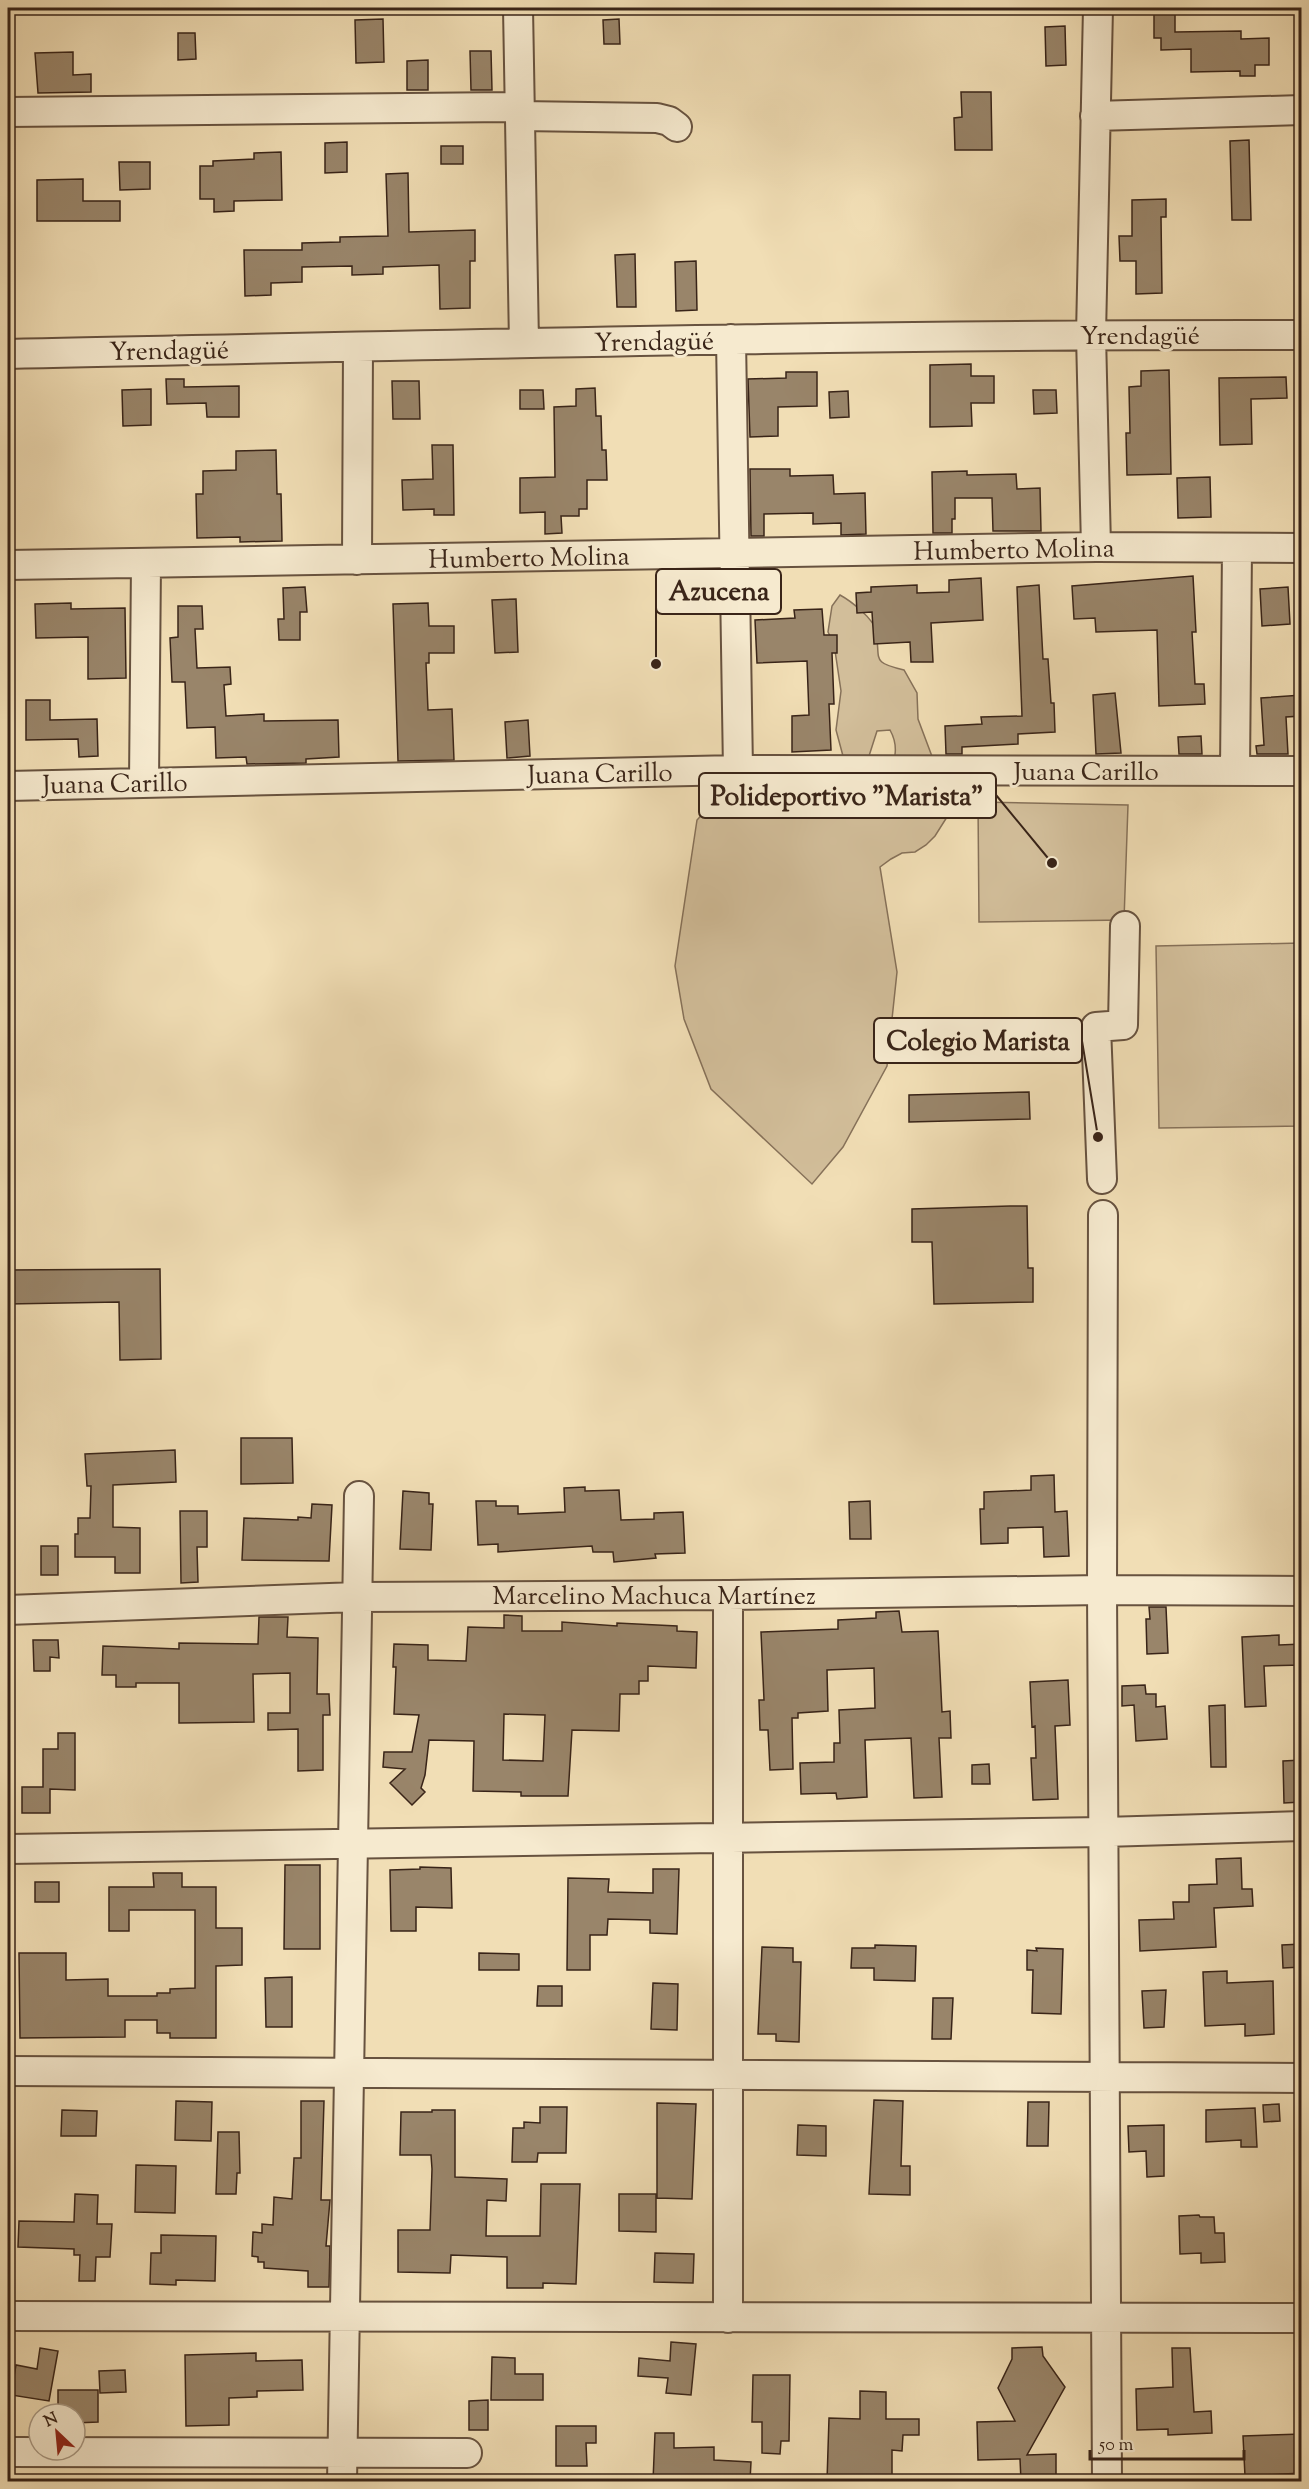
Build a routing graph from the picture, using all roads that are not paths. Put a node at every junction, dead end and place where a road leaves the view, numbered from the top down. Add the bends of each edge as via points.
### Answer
1 (518, 8) edge
2 (1098, 8) edge
3 (1302, 110) edge
4 (520, 111) junction
5 (8, 112) edge
6 (1095, 116) junction
7 (677, 127) dead end
8 (1091, 335) junction
9 (1302, 335) edge
10 (731, 339) junction
11 (524, 343) junction
12 (358, 347) junction
13 (8, 354) edge
14 (1096, 547) junction
15 (1237, 548) junction
16 (1302, 548) edge
17 (734, 554) junction
18 (357, 560) junction
19 (146, 563) junction
20 (8, 565) edge
21 (738, 770) junction
22 (1235, 771) junction
23 (1302, 771) edge
24 (144, 782) junction
25 (8, 786) edge
26 (1125, 926) dead end
27 (1102, 1179) dead end
28 (1103, 1215) dead end
29 (359, 1496) dead end
30 (1102, 1590) junction
31 (1302, 1591) edge
32 (728, 1595) junction
33 (357, 1597) junction
34 (8, 1610) edge
35 (1302, 1826) edge
36 (1104, 1832) junction
37 (728, 1838) junction
38 (353, 1843) junction
39 (8, 1849) edge
40 (8, 2071) edge
41 (349, 2073) junction
42 (728, 2075) junction
43 (1105, 2077) junction
44 (1302, 2078) edge
45 (8, 2316) edge
46 (344, 2317) junction
47 (728, 2318) junction
48 (1106, 2318) junction
49 (1302, 2318) edge
50 (8, 2452) edge
51 (342, 2452) junction
52 (467, 2453) dead end
53 (342, 2481) edge
54 (1107, 2481) edge

1 - 4 street
2 - 6 street
3 - 6 street
4 - 5 street
4 - 7 street via 657,118
4 - 11 street
6 - 8 street
8 - 9 street, Yrendagüé
8 - 10 street, Yrendagüé
8 - 14 street
10 - 11 street, Yrendagüé
10 - 17 street
11 - 12 street, Yrendagüé
12 - 13 street, Yrendagüé
12 - 18 street
14 - 15 street, Humberto Molina
14 - 17 street, Humberto Molina
15 - 16 street, Humberto Molina
15 - 22 street
17 - 18 street, Humberto Molina
17 - 21 street
18 - 19 street, Humberto Molina
19 - 20 street, Humberto Molina
19 - 24 street
21 - 22 street, Juana Carillo
21 - 24 street, Juana Carillo
22 - 23 street, Juana Carillo
24 - 25 street, Juana Carillo
26 - 27 street via 1123,1025 1096,1027
28 - 30 street
29 - 33 street
30 - 31 street, Marcelino Machuca Martínez
30 - 32 street, Marcelino Machuca Martínez
30 - 36 street
32 - 33 street, Marcelino Machuca Martínez
32 - 37 street
33 - 34 street, Marcelino Machuca Martínez
33 - 38 street
35 - 36 street
36 - 37 street
36 - 43 street
37 - 38 street
37 - 42 street
38 - 39 street
38 - 41 street
40 - 41 street
41 - 42 street
41 - 46 street
42 - 43 street
42 - 47 street
43 - 44 street
43 - 48 street
45 - 46 street
46 - 47 street
46 - 51 street
47 - 48 street
48 - 49 street
48 - 54 street
50 - 51 street
51 - 52 street
51 - 53 street

